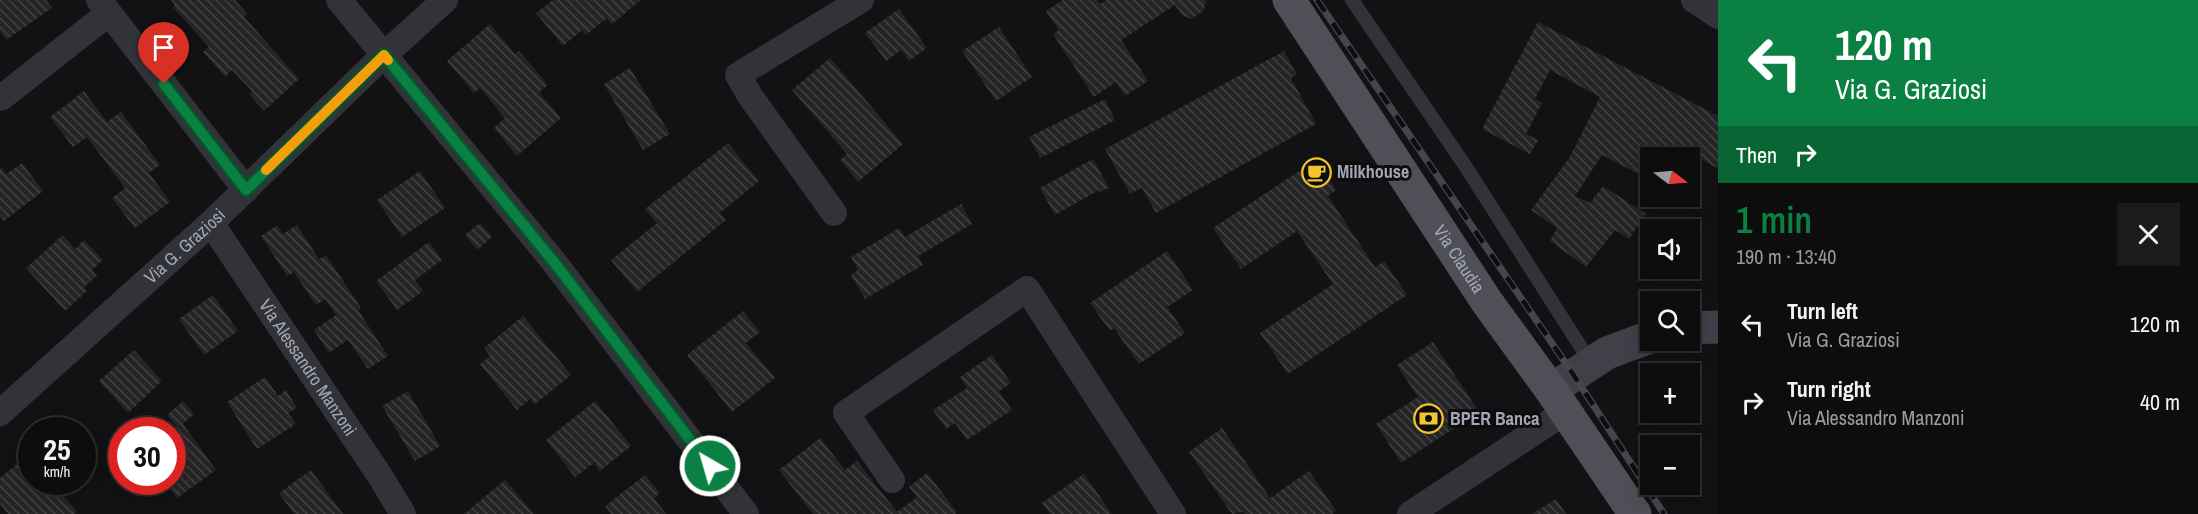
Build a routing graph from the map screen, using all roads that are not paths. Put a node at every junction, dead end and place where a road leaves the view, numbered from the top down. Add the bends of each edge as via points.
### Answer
1 (339, 0) edge
2 (445, 0) edge
3 (861, 0) edge
4 (1289, 0) edge
5 (1352, 0) edge
6 (1694, 0) edge
7 (104, 6) edge
8 (1718, 16) edge
9 (384, 55) junction
10 (1, 98) edge
11 (246, 190) junction
12 (834, 213) dead end
13 (211, 223) junction
14 (1718, 327) edge
15 (1700, 328) edge
16 (1640, 341) edge
17 (1591, 363) junction
18 (1558, 401) junction
19 (0, 413) edge
20 (892, 480) dead end
21 (735, 509) edge
22 (403, 514) edge
23 (1173, 514) edge
24 (1410, 514) edge
25 (1635, 514) edge

1 - 9 street
2 - 9 street, Via G. Graziosi
3 - 12 street via 738,75
4 - 18 main road, Via Claudia via 1487,302
5 - 17 lane
6 - 8 street
7 - 10 street
7 - 11 street
9 - 11 street, Via G. Graziosi
9 - 21 street via 554,262
11 - 13 street, Via G. Graziosi
13 - 19 street, Via G. Graziosi
13 - 22 street, Via Alessandro Manzoni
14 - 15 main road
16 - 17 main road
17 - 18 main road
18 - 24 street
18 - 25 main road, Via Claudia
20 - 23 street via 846,413 1027,289

